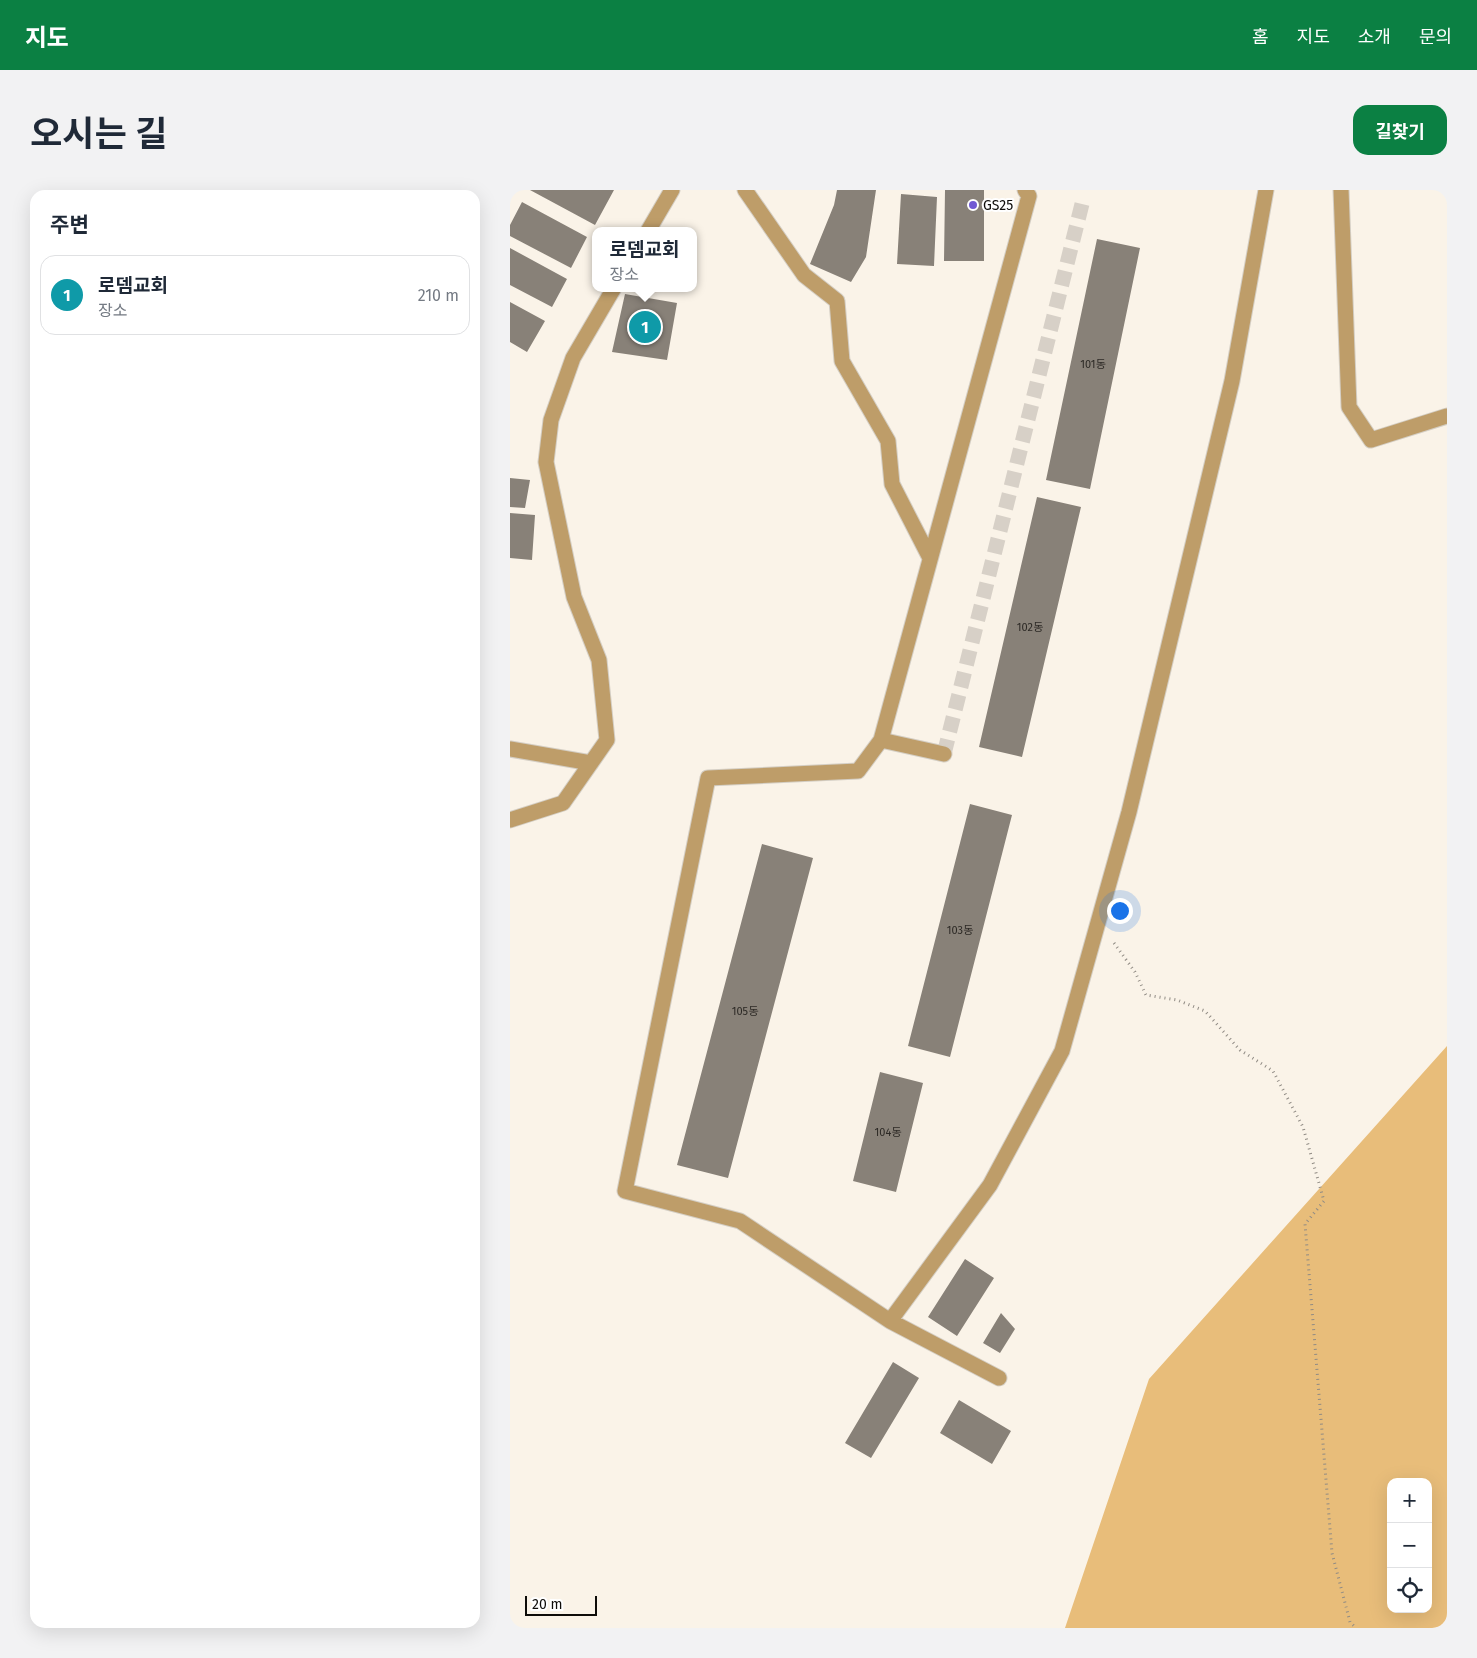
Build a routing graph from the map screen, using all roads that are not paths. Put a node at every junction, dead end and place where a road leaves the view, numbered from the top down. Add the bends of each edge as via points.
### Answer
1 (672, 190) edge
2 (745, 190) edge
3 (1025, 190) edge
4 (1266, 190) edge
5 (1341, 190) edge
6 (650, 227) edge
7 (612, 292) edge
8 (1447, 416) edge
9 (930, 558) junction
10 (881, 740) junction
11 (510, 749) edge
12 (944, 754) dead end
13 (591, 763) junction
14 (510, 820) edge
15 (890, 1321) junction
16 (999, 1378) dead end

1 - 6 street
2 - 9 street via 804,275 837,301 842,361 888,441 892,484
3 - 9 street via 1029,196
4 - 15 street via 1232,381 1129,812 1062,1051 990,1185
5 - 8 street via 1349,407 1371,440
7 - 13 street via 572,358 551,420 546,462 574,597 599,660 607,740
9 - 10 street
10 - 12 street
10 - 15 street via 858,771 708,778 625,1191 740,1221
11 - 13 street
13 - 14 street via 563,803
15 - 16 street

